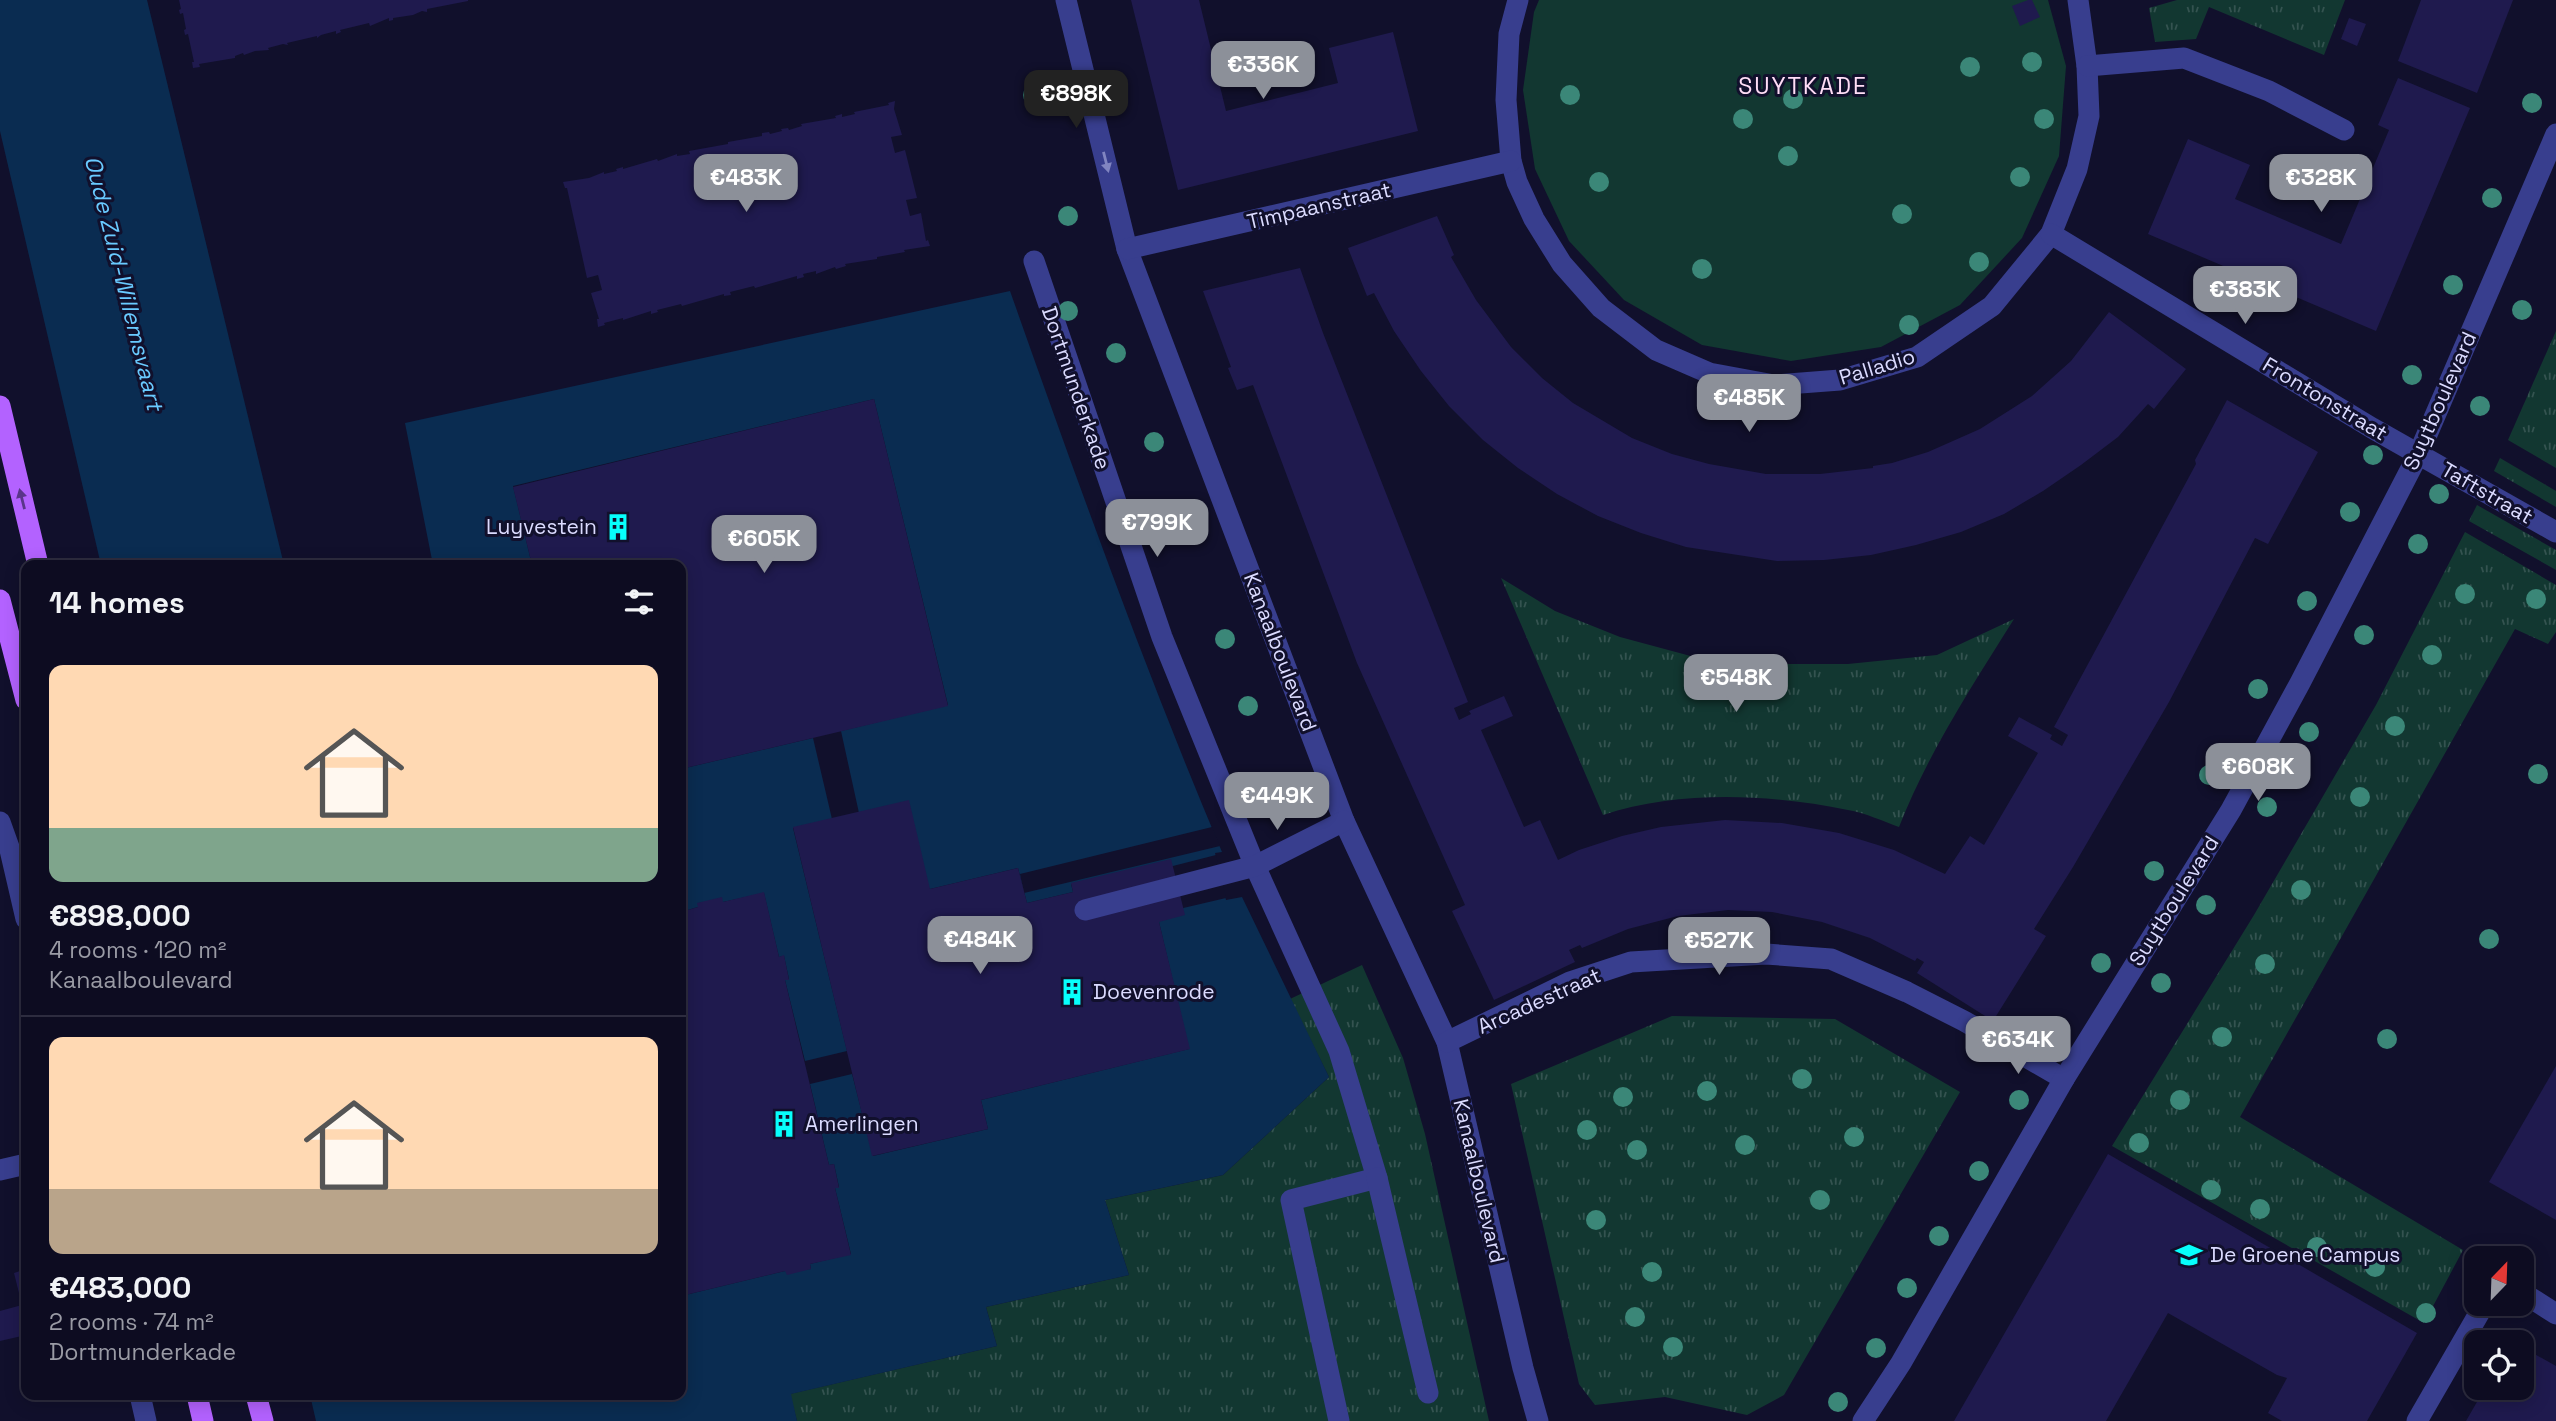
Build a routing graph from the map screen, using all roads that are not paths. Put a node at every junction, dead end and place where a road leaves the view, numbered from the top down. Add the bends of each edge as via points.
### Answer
1 (1066, 0) edge
2 (1518, 0) edge
3 (2078, 0) edge
4 (2087, 66) junction
5 (2344, 130) dead end
6 (2556, 134) edge
7 (1511, 161) junction
8 (2051, 234) junction
9 (1127, 249) junction
10 (1034, 261) dead end
11 (0, 406) edge
12 (2419, 453) junction
13 (2556, 532) edge
14 (37, 560) edge
15 (0, 600) edge
16 (21, 681) edge
17 (1344, 821) junction
18 (0, 822) edge
19 (1255, 866) junction
20 (21, 897) edge
21 (1085, 910) dead end
22 (1447, 1042) junction
23 (2064, 1079) junction
24 (21, 1165) edge
25 (0, 1170) edge
26 (1377, 1178) junction
27 (2534, 1300) edge
28 (2556, 1314) edge
29 (2478, 1316) edge
30 (1428, 1393) dead end
31 (141, 1400) edge
32 (198, 1400) edge
33 (258, 1400) edge
34 (146, 1421) edge
35 (203, 1421) edge
36 (263, 1421) edge
37 (1339, 1421) edge
38 (1538, 1421) edge
39 (1863, 1421) edge
40 (2417, 1421) edge

1 -> 9 street, Kanaalboulevard
2 - 7 street, Palladio via 1509,34 1506,100
3 - 4 street, Palladio
4 - 5 street via 2185,58 2269,91
4 - 8 street, Palladio via 2090,116 2077,169
6 - 12 street, Suytboulevard
7 - 8 street, Palladio via 1541,230 1562,264 1601,308 1656,350 1709,373 1774,385 1840,380 1917,357 1992,306
7 - 9 street, Timpaanstraat
8 - 12 street, Frontonstraat
9 - 17 street, Kanaalboulevard
10 - 19 street, Dortmunderkade via 1163,637
14 -> 11 main road
12 - 13 street, Taftstraat
12 - 23 street, Suytboulevard via 2231,810
15 - 16 main road
17 - 19 street
17 - 22 street, Kanaalboulevard
18 - 20 street
19 - 21 street
19 - 26 street, Dortmunderkade via 1339,1051
22 - 23 street, Arcadestraat via 1570,982 1632,962 1766,954 1831,959 1953,1015
22 - 38 street, Kanaalboulevard
23 - 39 street, Suytboulevard via 1902,1363
24 - 25 street
26 - 30 street, Dortmunderkade
26 - 37 street via 1292,1200
27 - 28 street
29 - 40 street
31 - 34 street
32 - 35 main road
33 - 36 main road

